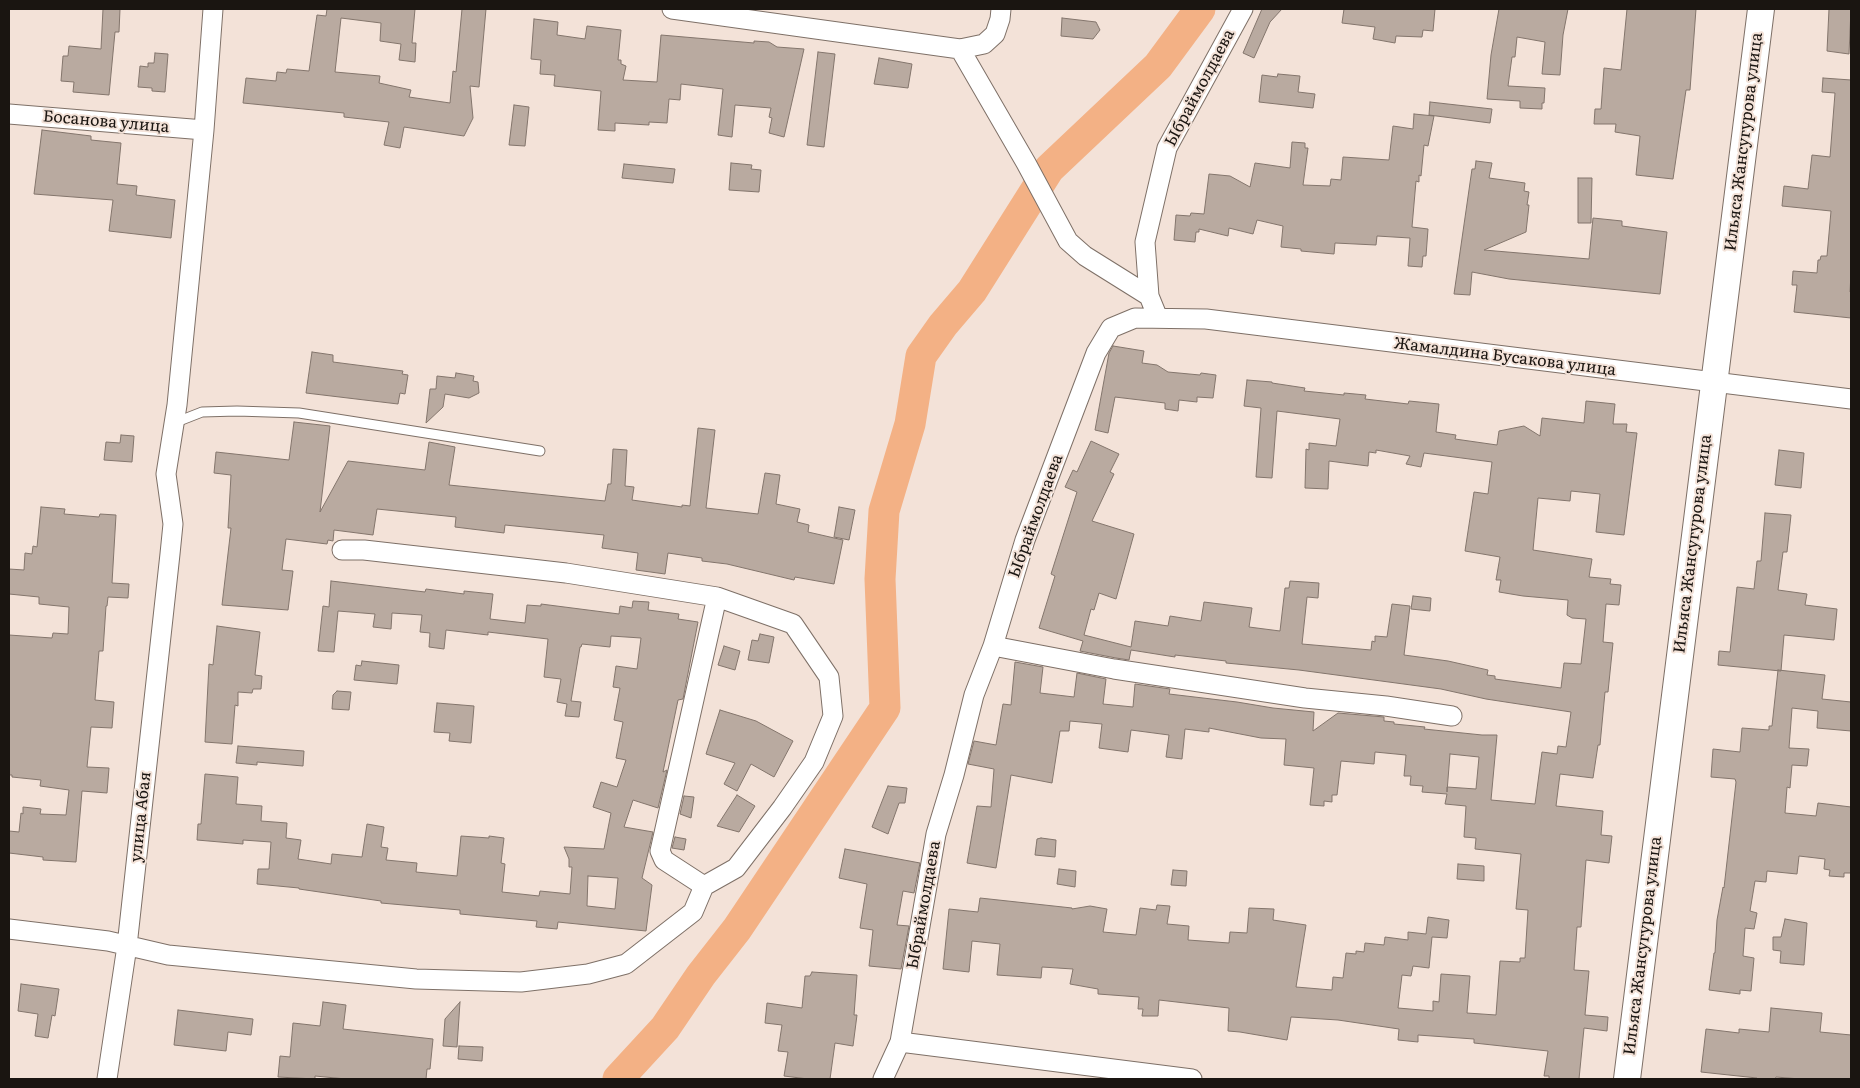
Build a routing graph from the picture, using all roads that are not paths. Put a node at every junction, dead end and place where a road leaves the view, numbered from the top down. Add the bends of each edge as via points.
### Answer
1 (213, 9) edge
2 (672, 9) edge
3 (1001, 9) edge
4 (1243, 9) edge
5 (1761, 9) edge
6 (960, 49) junction
7 (9, 114) edge
8 (204, 130) junction
9 (1149, 296) junction
10 (1158, 318) junction
11 (1713, 383) junction
12 (1851, 399) edge
13 (174, 423) junction
14 (540, 451) dead end
15 (342, 550) dead end
16 (717, 597) junction
17 (993, 646) junction
18 (1452, 716) dead end
19 (704, 886) junction
20 (9, 930) edge
21 (128, 946) junction
22 (900, 1042) junction
23 (107, 1079) edge
24 (883, 1079) edge
25 (1192, 1079) edge
26 (1627, 1079) edge

1 - 8 street, улица Абая
2 - 6 street
3 - 6 street via 995,34 984,44
4 - 9 street, Ыбраймолдаева via 1167,148 1145,242
5 - 11 street, Ильяса Жансугурова улица
6 - 9 street via 1068,240 1085,256
7 - 8 street, Босанова улица
8 - 13 street, улица Абая
9 - 10 street, Ыбраймолдаева
10 - 11 street, Жамалдина Бусакова улица via 1206,319
10 - 17 street, Ыбраймолдаева via 1135,318 1121,323 1111,328 1103,339 1025,540
11 - 12 street, Жамалдина Бусакова улица
11 - 26 street, Ильяса Жансугурова улица
13 - 14 lane via 202,412 299,414
13 - 21 street, улица Абая via 166,474 172,524 170,554
15 - 16 street via 566,573
16 - 19 street via 660,851 664,860
16 - 19 street via 793,624 829,677 833,716 814,762 782,808 736,868
17 - 18 street via 1114,669
17 - 22 street, Ыбраймолдаева via 974,695 936,834
19 - 21 street via 693,912 626,964 588,974 521,982 406,978 168,955
20 - 21 street
21 - 23 street, улица Абая
22 - 24 street, Ыбраймолдаева
22 - 25 street

